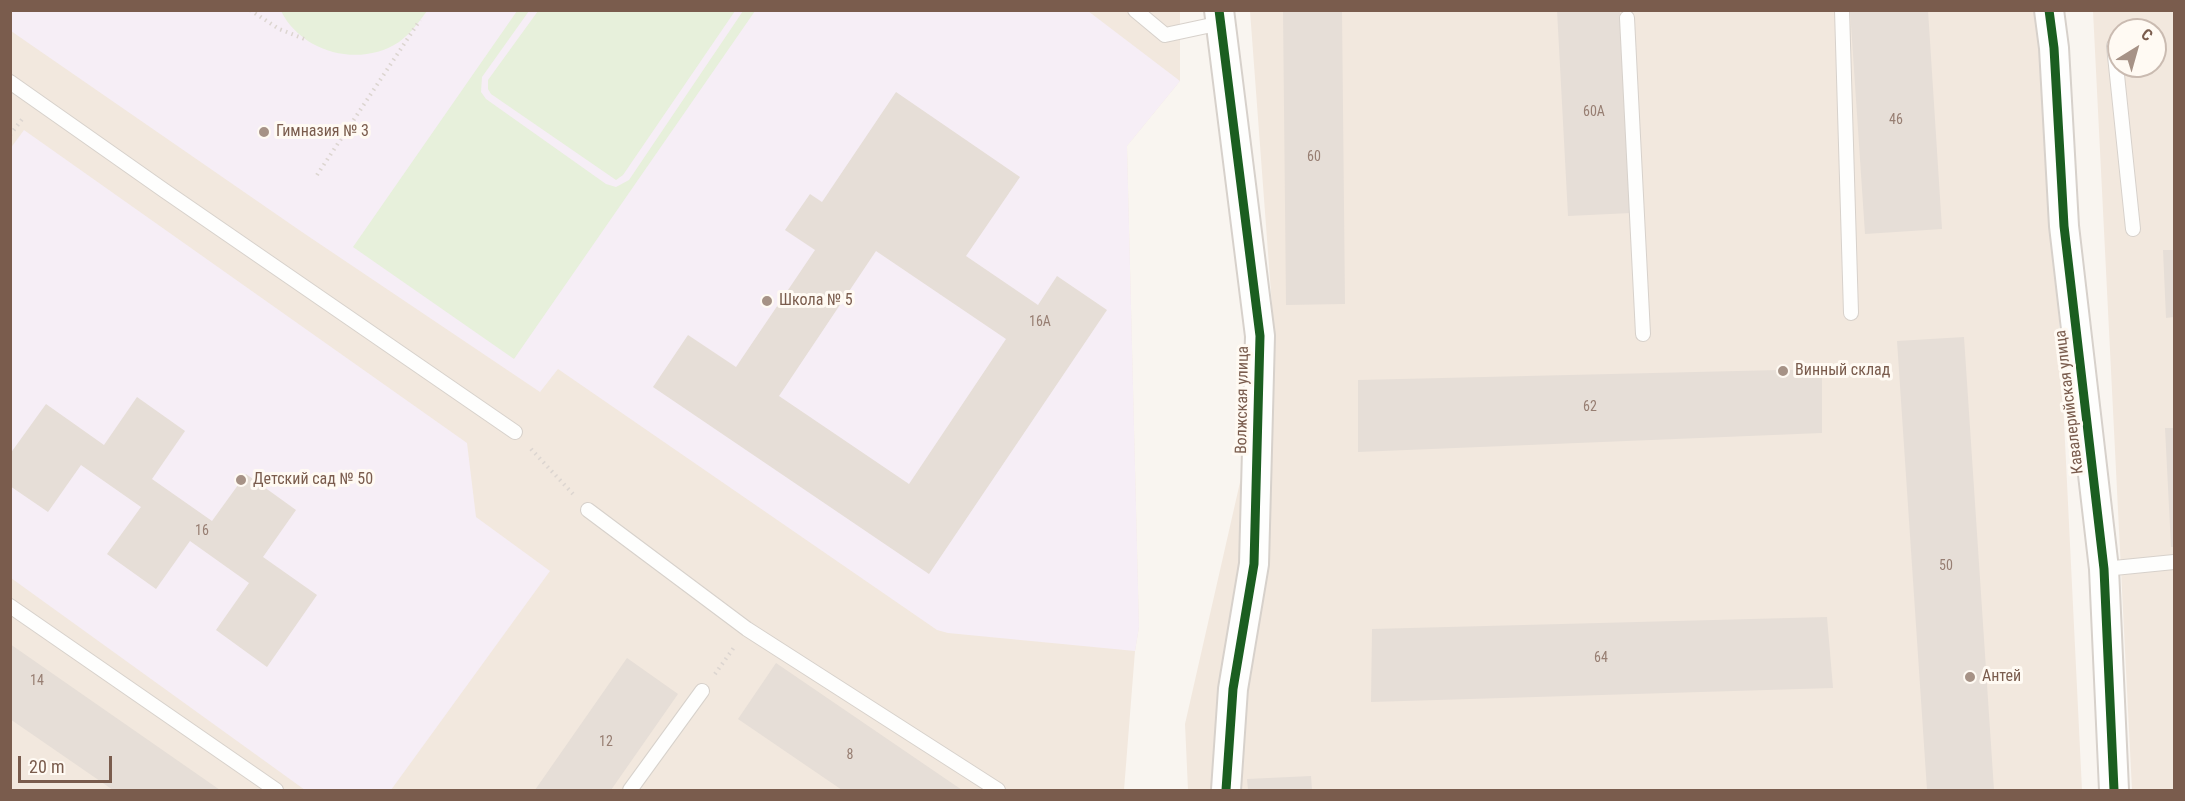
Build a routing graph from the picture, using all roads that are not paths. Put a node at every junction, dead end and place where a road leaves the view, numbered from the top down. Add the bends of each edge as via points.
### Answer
1 (1135, 10) edge
2 (1842, 10) edge
3 (2049, 10) edge
4 (1220, 17) edge
5 (1627, 18) dead end
6 (2117, 78) edge
7 (10, 82) edge
8 (2133, 229) dead end
9 (1851, 313) dead end
10 (1643, 334) dead end
11 (515, 432) road end
12 (588, 510) road end
13 (2175, 562) edge
14 (2104, 569) junction
15 (10, 606) edge
16 (702, 692) road end
17 (276, 790) edge
18 (630, 790) edge
19 (998, 790) edge
20 (1226, 790) edge
21 (2114, 790) edge

1 - 4 lane via 1165,34
2 - 9 lane
3 - 14 street, Кавалерийская улица via 2064,226
4 - 20 street, Волжская улица via 1260,336 1254,564 1233,689
5 - 10 lane
6 - 8 lane
7 - 11 lane
12 - 19 lane via 747,629
13 - 14 lane
14 - 21 street, Кавалерийская улица
15 - 17 lane
16 - 18 lane

